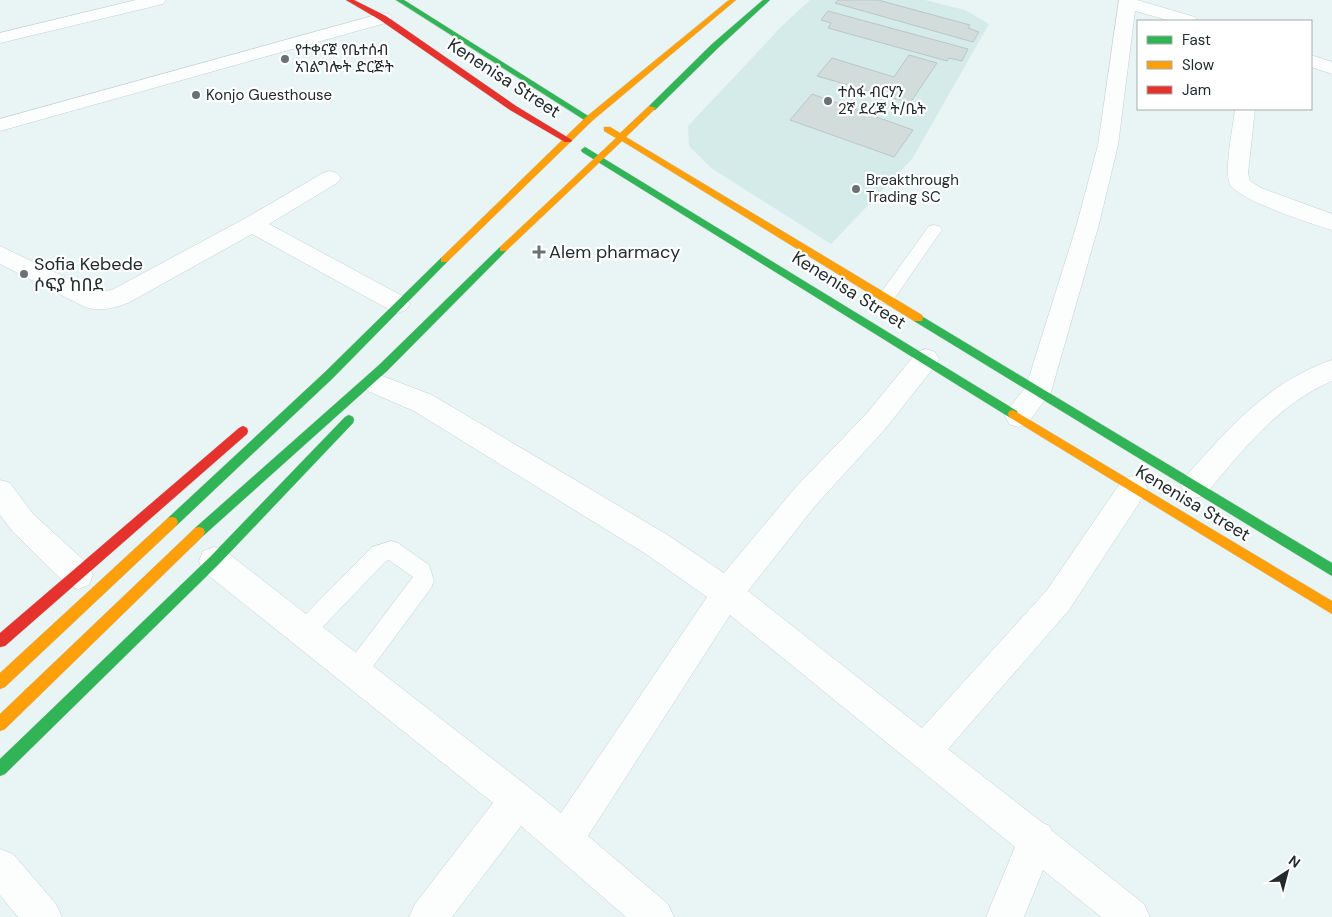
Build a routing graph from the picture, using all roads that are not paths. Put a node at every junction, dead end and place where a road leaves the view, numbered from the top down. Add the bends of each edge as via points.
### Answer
1 (157, 0) edge
2 (349, 0) edge
3 (399, 0) edge
4 (733, 0) edge
5 (739, 0) edge
6 (1128, 1) edge
7 (764, 3) edge
8 (383, 18) junction
9 (1186, 20) edge
10 (0, 38) edge
11 (1312, 61) edge
12 (1332, 68) edge
13 (1245, 110) edge
14 (589, 119) junction
15 (0, 125) edge
16 (622, 138) junction
17 (568, 140) junction
18 (601, 158) junction
19 (330, 178) dead end
20 (1332, 222) edge
21 (252, 224) junction
22 (934, 230) dead end
23 (0, 254) edge
24 (886, 298) junction
25 (398, 304) junction
26 (351, 352) junction
27 (334, 355) dead end
28 (926, 359) junction
29 (1332, 370) edge
30 (377, 381) junction
31 (1038, 392) junction
32 (356, 413) dead end
33 (1018, 416) junction
34 (249, 426) dead end
35 (1195, 486) junction
36 (1133, 488) junction
37 (0, 492) edge
38 (205, 548) junction
39 (1332, 570) edge
40 (78, 575) junction
41 (727, 593) junction
42 (1332, 608) edge
43 (304, 631) junction
44 (0, 641) edge
45 (355, 672) junction
46 (0, 682) edge
47 (0, 724) edge
48 (924, 752) junction
49 (0, 768) edge
50 (518, 800) junction
51 (565, 839) junction
52 (1037, 839) junction
53 (0, 868) edge
54 (43, 917) edge
55 (428, 917) edge
56 (655, 917) edge
57 (1005, 917) edge
58 (1131, 917) edge

1 - 10 street
2 - 8 main road, Kenenisa Street
3 - 14 main road, Kenenisa Street
4 - 14 main road
5 - 7 main road
6 - 9 street
6 - 31 street via 1108,145
7 - 16 main road via 715,46
8 - 15 street
8 - 17 main road, Kenenisa Street via 513,108
11 - 12 street
13 - 20 street via 1238,172 1240,184 1253,193
14 - 16 main road, Kenenisa Street
14 - 17 main road
16 - 18 main road
16 - 24 main road, Kenenisa Street
17 - 18 main road, Kenenisa Street
17 - 25 main road
18 - 28 main road, Kenenisa Street
18 - 30 main road via 514,238
19 - 21 street
21 - 23 street via 120,297 106,300 93,301
21 - 25 street
22 - 24 lane
24 - 31 main road, Kenenisa Street
25 - 26 main road
26 - 27 main road
26 - 46 main road
28 - 33 main road, Kenenisa Street
28 - 41 street via 876,421 805,497
29 - 35 street via 1290,389 1246,427
30 - 38 main road
30 - 41 street via 423,403 656,544
31 - 33 street
31 - 35 main road, Kenenisa Street
32 - 38 main road
33 - 36 main road, Kenenisa Street
34 - 40 main road
35 - 39 main road, Kenenisa Street
36 - 42 main road, Kenenisa Street
36 - 48 street via 1058,600
37 - 40 street via 22,524
38 - 43 street
38 - 47 main road
38 - 49 main road
40 - 44 main road
41 - 48 street
41 - 51 street
43 - 45 street
43 - 45 lane via 379,554 391,550 422,572 424,582
45 - 50 street
48 - 52 street
50 - 51 street
50 - 55 street
51 - 56 street
52 - 57 street
52 - 58 street
53 - 54 street

